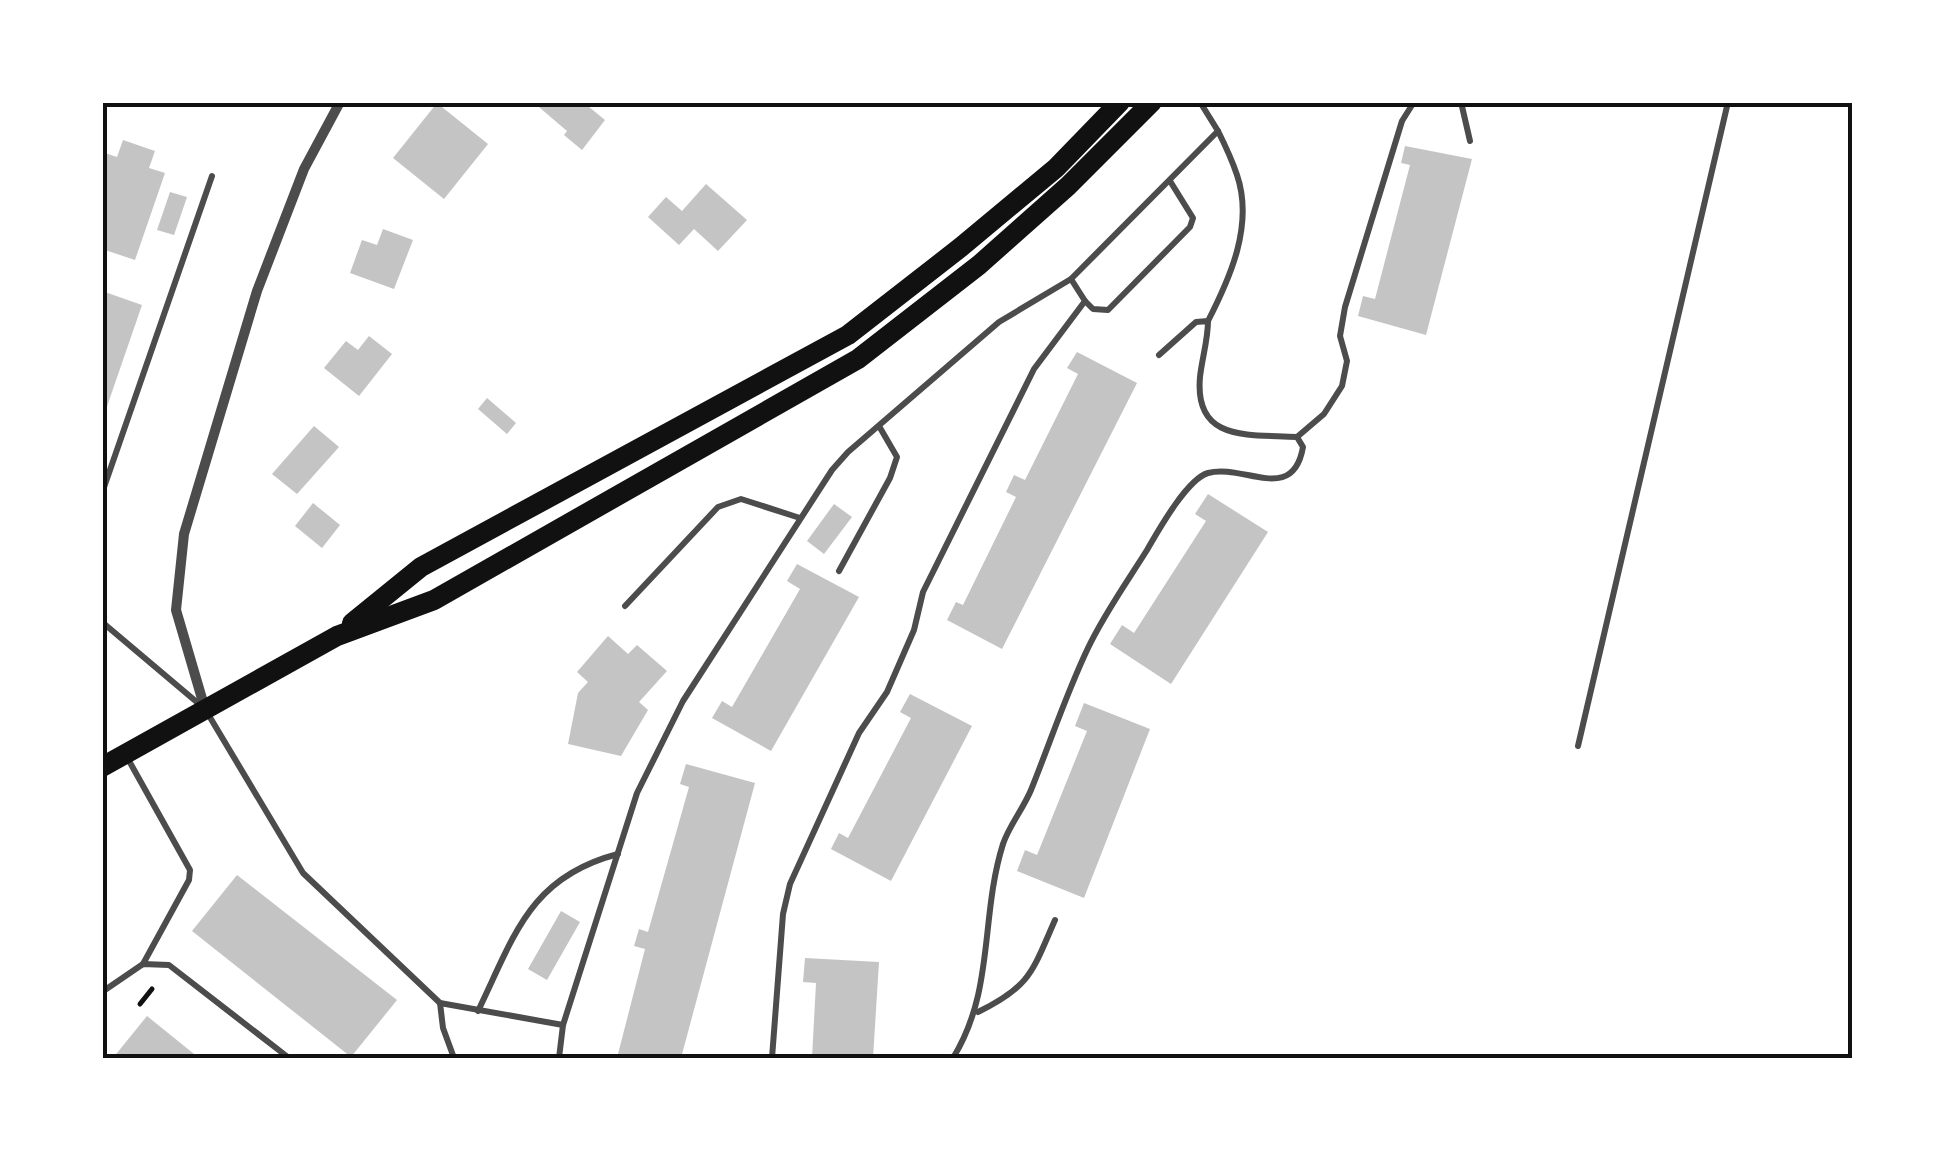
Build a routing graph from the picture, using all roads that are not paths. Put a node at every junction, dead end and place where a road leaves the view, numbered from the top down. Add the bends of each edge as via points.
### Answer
1 (340, 102) edge
2 (1120, 102) edge
3 (1152, 102) edge
4 (1200, 102) edge
5 (1414, 102) edge
6 (1461, 102) edge
7 (1728, 102) edge
8 (1218, 130) junction
9 (1470, 141) dead end
10 (212, 176) dead end
11 (1170, 181) junction
12 (1071, 279) junction
13 (1085, 301) junction
14 (1208, 321) junction
15 (1159, 356) dead end
16 (880, 426) junction
17 (1298, 437) junction
18 (102, 493) edge
19 (800, 518) junction
20 (839, 571) dead end
21 (625, 606) dead end
22 (102, 622) edge
23 (337, 636) junction
24 (206, 709) junction
25 (1578, 746) dead end
26 (125, 754) junction
27 (102, 766) edge
28 (618, 854) junction
29 (1055, 920) dead end
30 (143, 964) junction
31 (102, 992) edge
32 (440, 1003) junction
33 (478, 1011) junction
34 (976, 1012) junction
35 (564, 1026) junction
36 (289, 1058) edge
37 (454, 1058) edge
38 (559, 1058) edge
39 (772, 1058) edge
40 (953, 1058) edge

1 - 24 street via 304,170 257,291 184,534 176,610
2 - 23 main road via 1056,168 848,335 421,567
3 - 23 main road via 979,265 858,359 434,600
4 - 8 lane
5 - 17 lane via 1402,121 1345,308 1342,386
6 - 9 lane
7 - 25 lane
8 - 11 lane
8 - 14 lane via 1239,179 1242,216 1233,267
10 - 18 lane
11 - 12 lane
11 - 13 lane via 1193,218 1190,227 1108,310
12 - 13 lane
12 - 16 lane via 1000,322
13 - 39 lane via 1034,369 923,592 888,692 860,733 790,884
14 - 15 lane via 1196,322
14 - 17 lane via 1198,400 1206,417 1252,436
16 - 19 lane via 832,470
16 - 20 lane via 897,457
17 - 34 lane via 1301,460 1288,474 1273,480 1207,473 1192,486 1088,648 1025,805 1004,840
19 - 21 lane via 741,499 718,507
19 - 28 lane via 683,701 637,793
22 - 24 lane
23 - 24 main road
24 - 26 main road
24 - 32 lane via 303,874
26 - 27 main road
26 - 30 lane via 190,870
28 - 33 lane via 586,862 540,896
28 - 35 lane
29 - 34 lane via 1031,975 1008,997
30 - 31 lane
30 - 36 lane via 169,965
32 - 33 lane
32 - 37 lane
33 - 35 lane
34 - 40 lane
35 - 38 lane

